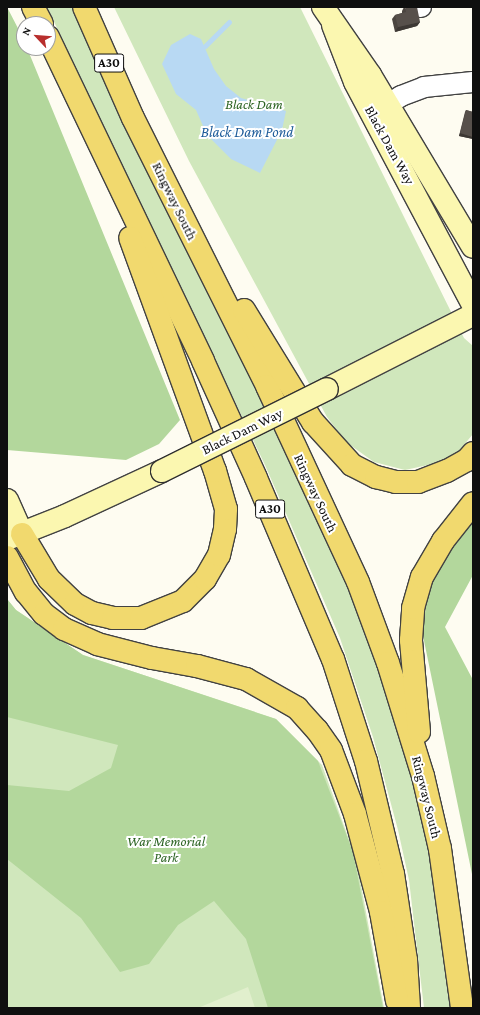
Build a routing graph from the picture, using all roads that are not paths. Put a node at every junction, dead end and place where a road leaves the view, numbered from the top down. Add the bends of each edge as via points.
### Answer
1 (33, 7) edge
2 (84, 7) edge
3 (38, 16) edge
4 (328, 16) edge
5 (56, 53) edge
6 (473, 82) edge
7 (380, 109) junction
8 (84, 111) junction
9 (133, 118) junction
10 (473, 247) edge
11 (473, 305) edge
12 (473, 315) edge
13 (473, 453) edge
14 (7, 500) edge
15 (473, 503) edge
16 (14, 536) edge
17 (7, 558) edge
18 (423, 776) junction
19 (398, 1008) edge
20 (409, 1008) edge
21 (462, 1008) edge

1 - 3 main road
2 - 9 main road, Ringway South / A30
4 - 7 street, Black Dam Way via 370,74
5 - 8 main road, A30
6 - 7 street via 424,88 401,96
7 - 10 street, Black Dam Way
7 - 11 street, Black Dam Way
8 - 16 main road via 215,472 226,509 225,529 219,555 205,579 183,601 142,618 113,618 92,613 75,604 49,579
8 - 20 main road, A30 via 253,471 333,659 366,761 393,874 406,960
9 - 13 main road via 270,354 313,422 334,448 352,464 376,477 396,482 428,479 467,460
9 - 18 main road, Ringway South / A30 via 267,386 358,582 388,663
12 - 16 street, Black Dam Way, bridge via 162,471
14 - 16 street
15 - 18 main road via 443,541 422,577 413,608 411,640
17 - 19 main road via 26,592 64,629 97,644 197,666 246,680 297,708 317,730 331,750 354,814 381,912
18 - 21 main road, Ringway South / A30 via 440,849

